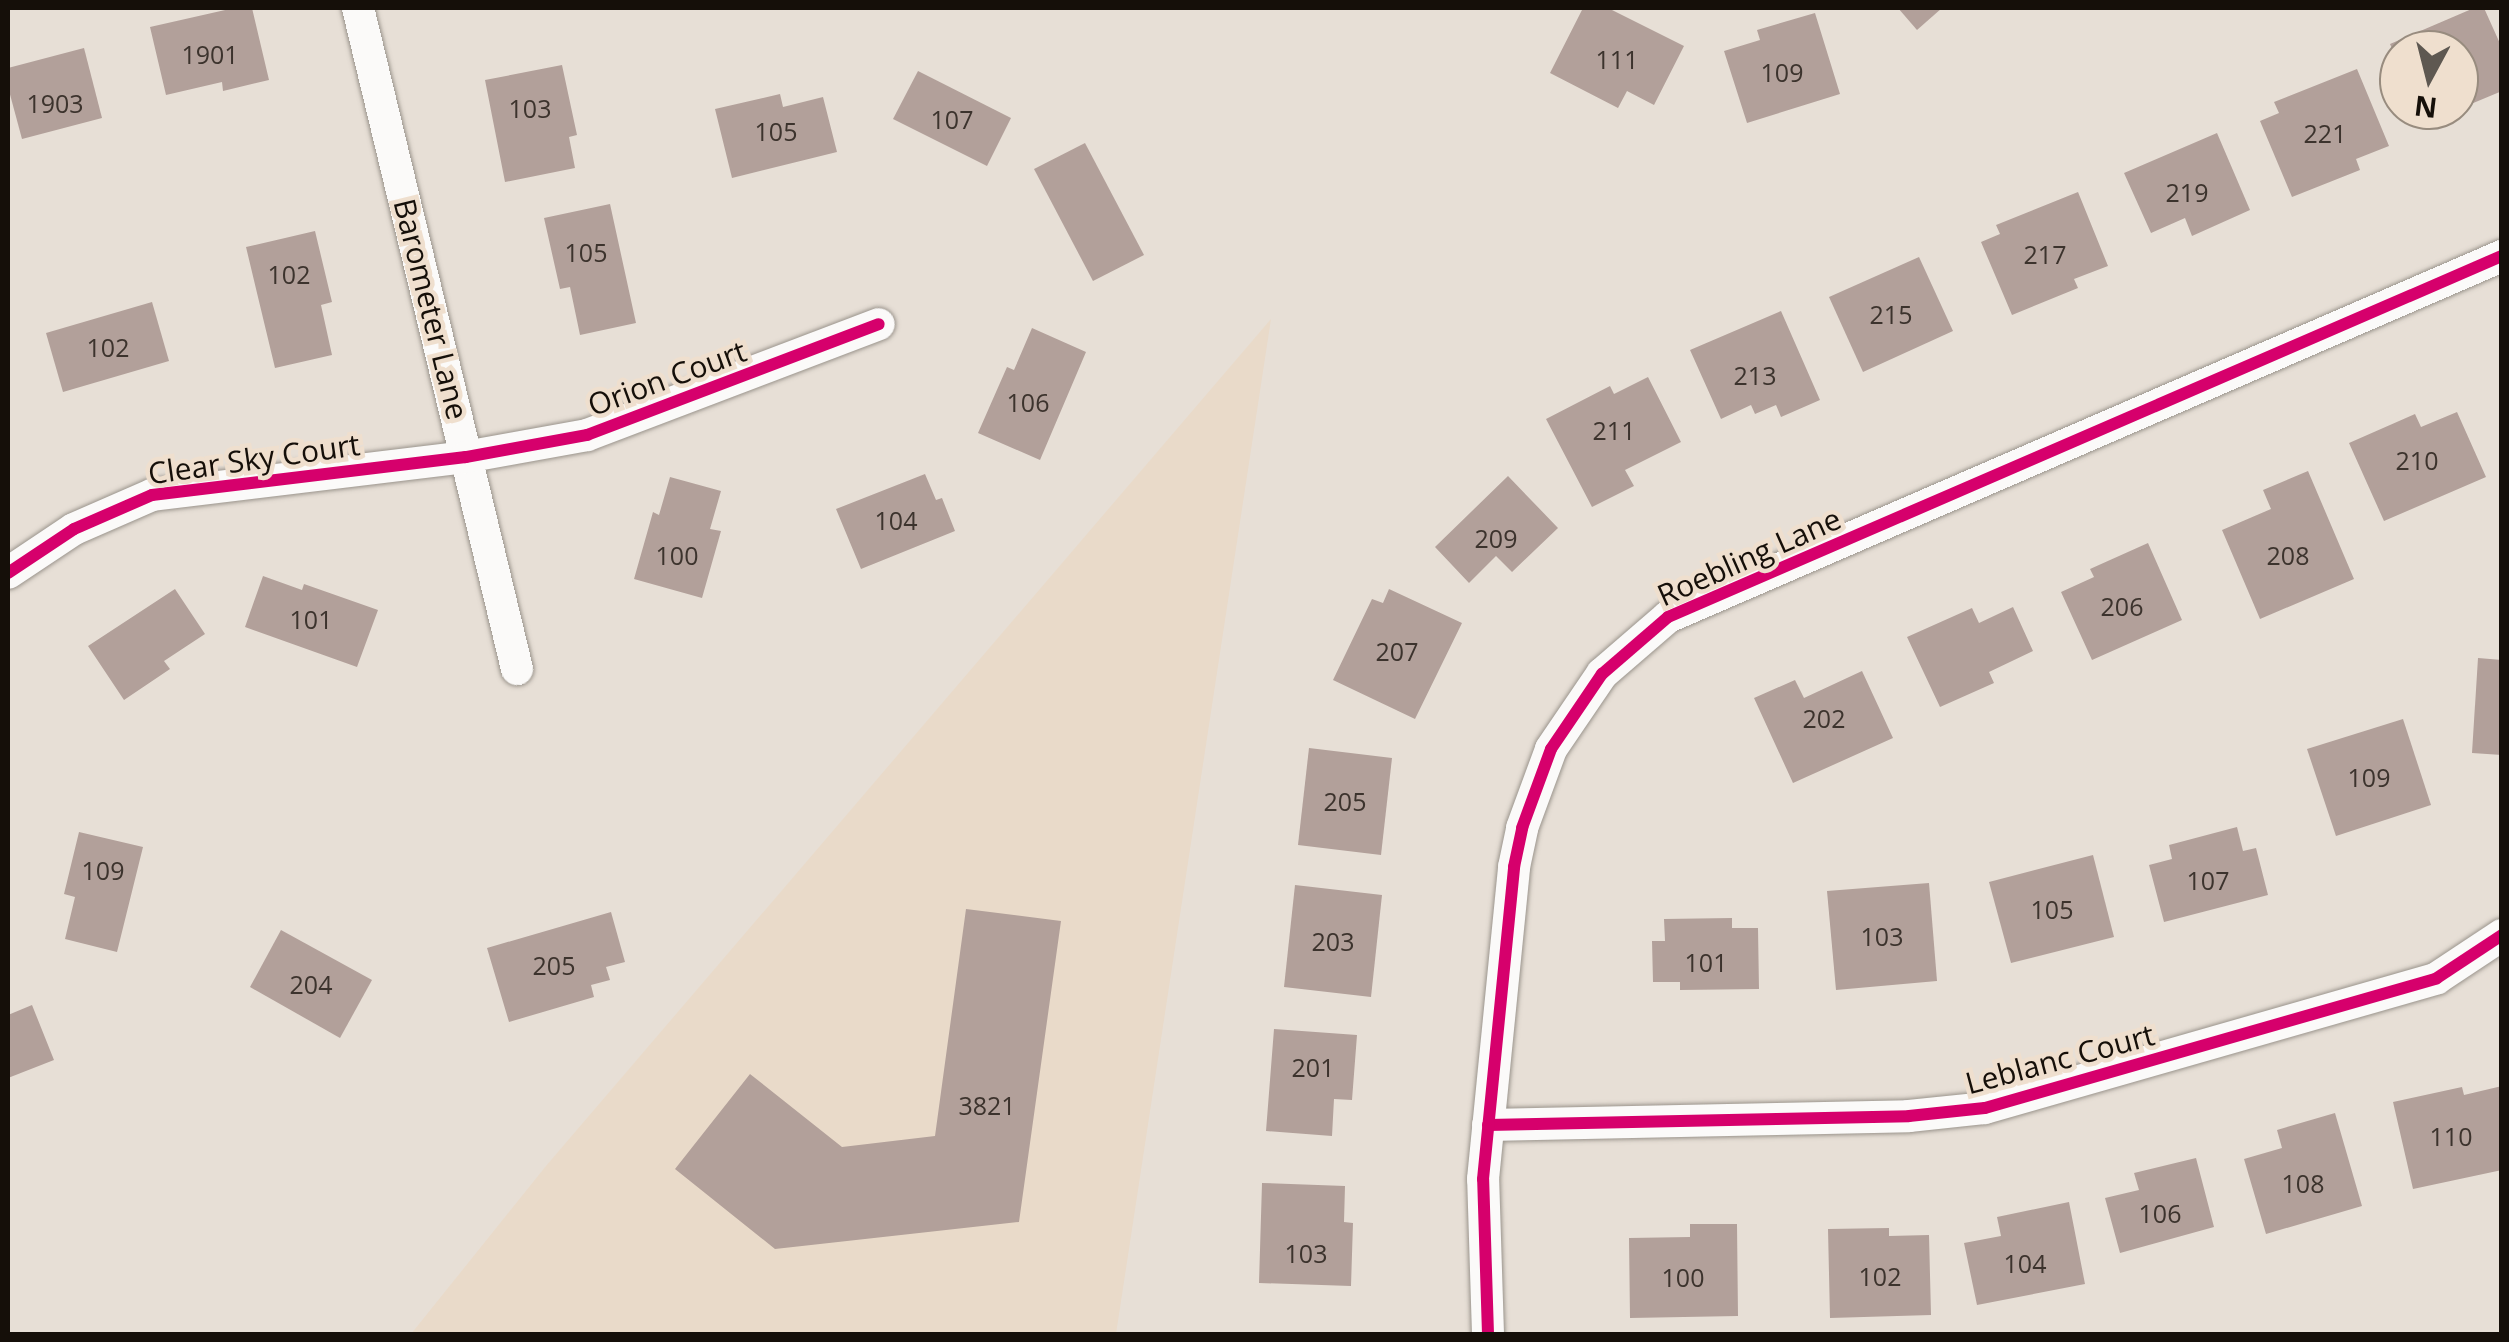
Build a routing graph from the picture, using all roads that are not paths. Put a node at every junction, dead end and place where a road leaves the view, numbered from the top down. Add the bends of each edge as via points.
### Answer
1 (358, 8) edge
2 (2502, 256) edge
3 (879, 324) dead end
4 (466, 457) junction
5 (8, 573) edge
6 (517, 669) dead end
7 (2502, 935) edge
8 (1488, 1125) junction
9 (1488, 1334) edge

1 - 4 street, Barometer Lane
2 - 8 street, Roebling Lane via 1668,617 1636,642 1581,699 1551,749 1528,810 1514,867
3 - 4 street, Orion Court via 587,435
4 - 5 street, Clear Sky Court via 152,495 74,529
4 - 6 street, Barometer Lane
7 - 8 street, Leblanc Court via 2438,978 1985,1108 1909,1116
8 - 9 street, Roebling Lane via 1482,1236

